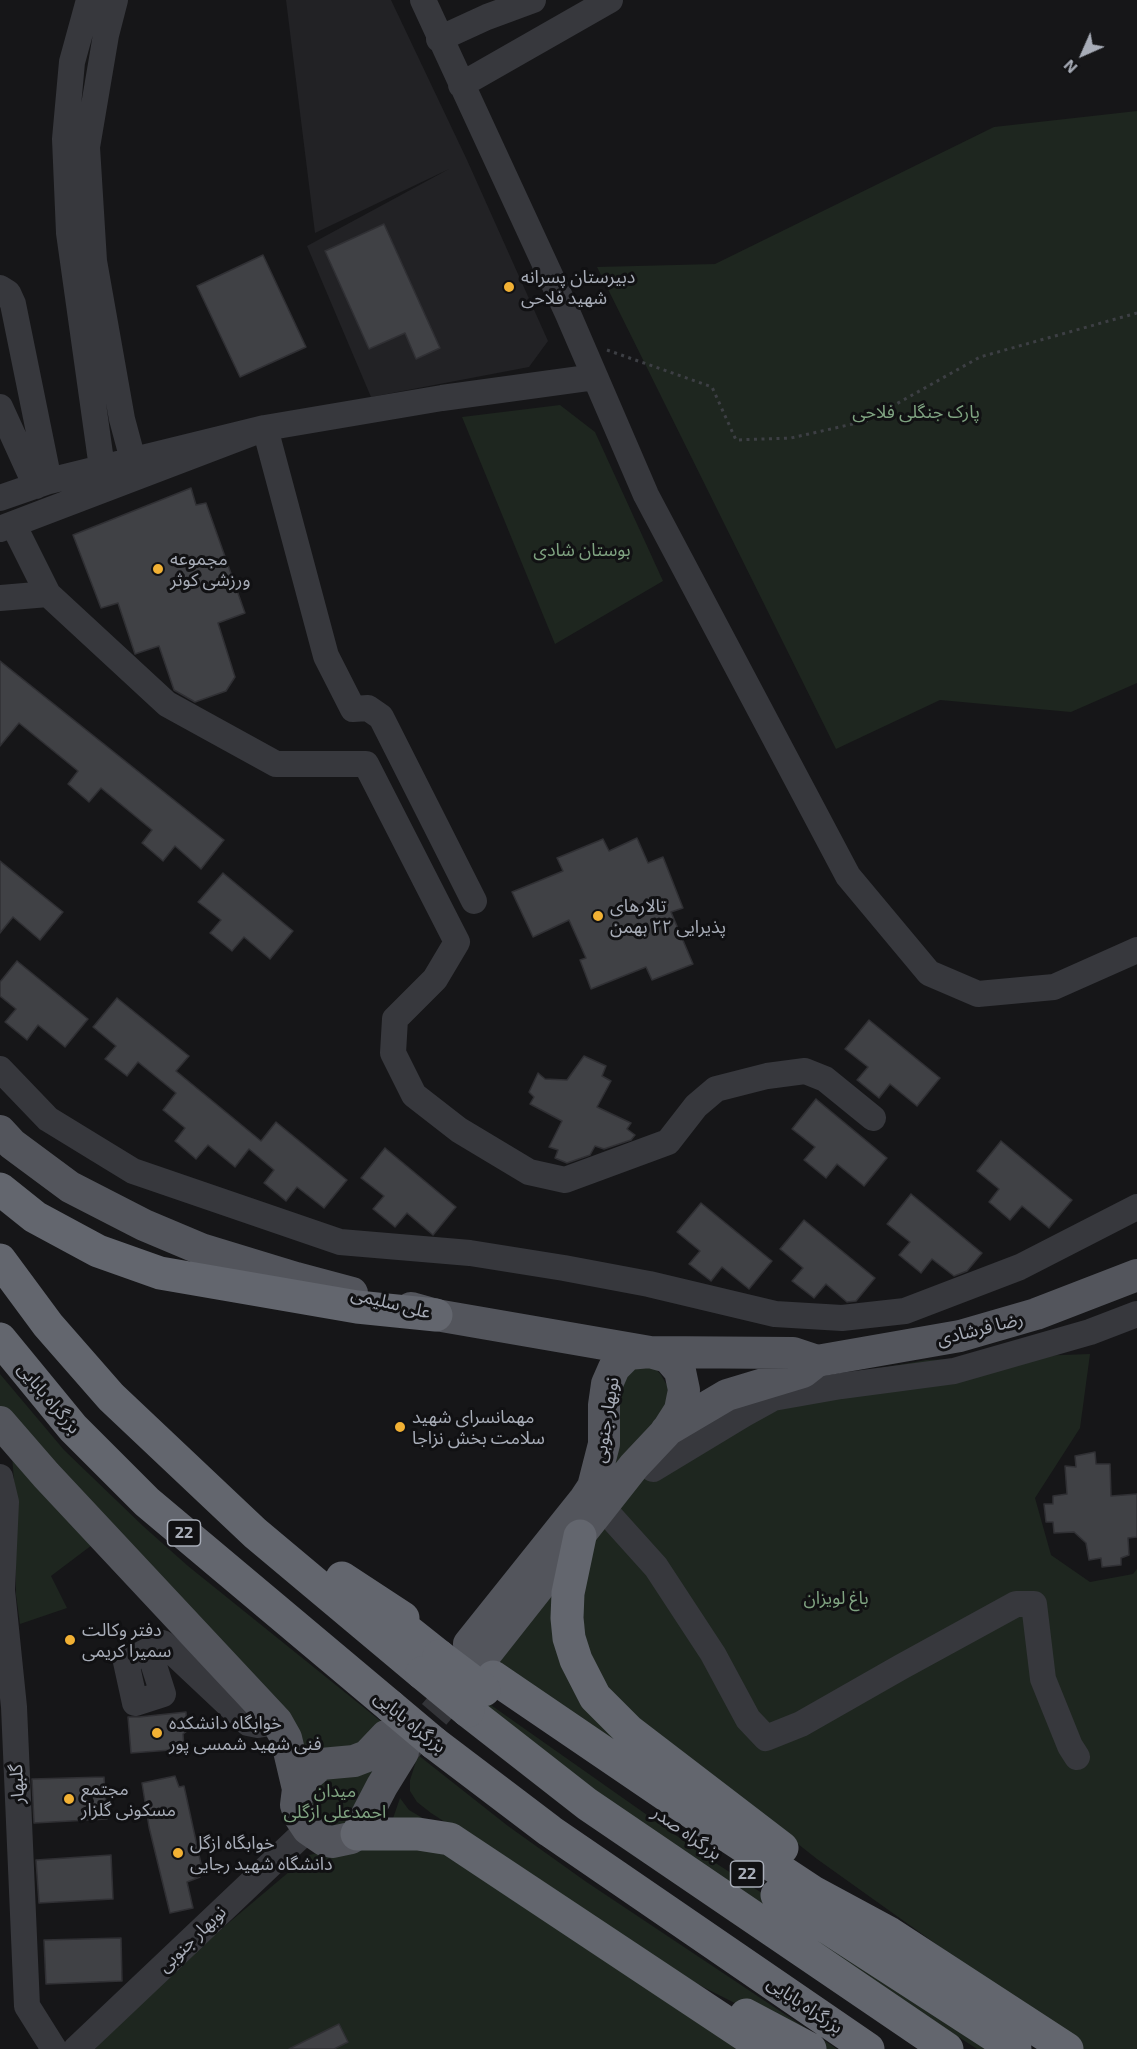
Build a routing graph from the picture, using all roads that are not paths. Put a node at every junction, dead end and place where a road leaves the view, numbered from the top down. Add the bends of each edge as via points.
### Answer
1 (89, 0) edge
2 (115, 0) edge
3 (423, 0) edge
4 (533, 0) edge
5 (609, 0) edge
6 (440, 39) junction
7 (461, 86) junction
8 (80, 110) junction
9 (0, 288) edge
10 (595, 377) junction
11 (0, 407) edge
12 (265, 428) junction
13 (134, 460) junction
14 (102, 468) junction
15 (43, 484) junction
16 (0, 498) edge
17 (7, 526) edge
18 (48, 594) junction
19 (0, 598) edge
20 (474, 902) dead end
21 (1137, 950) edge
22 (0, 1069) edge
23 (873, 1118) dead end
24 (0, 1131) edge
25 (0, 1189) edge
26 (1137, 1207) edge
27 (0, 1260) edge
28 (1137, 1275) edge
29 (1137, 1314) edge
30 (436, 1315) junction
31 (0, 1339) edge
32 (650, 1352) junction
33 (817, 1361) junction
34 (735, 1405) junction
35 (0, 1422) edge
36 (666, 1432) junction
37 (174, 1457) junction
38 (653, 1469) dead end
39 (0, 1477) edge
40 (602, 1507) junction
41 (580, 1536) junction
42 (149, 1650) dead end
43 (463, 1669) junction
44 (277, 1722) junction
45 (393, 1731) junction
46 (1077, 1756) dead end
47 (298, 1788) junction
48 (308, 1829) junction
49 (357, 1834) junction
50 (889, 1933) junction
51 (611, 1944) junction
52 (968, 1986) junction
53 (54, 2049) edge
54 (76, 2049) edge
55 (766, 2049) edge
56 (810, 2049) edge
57 (868, 2049) edge
58 (947, 2049) edge
59 (1015, 2049) edge
60 (1046, 2049) edge
61 (1067, 2049) edge

1 - 8 street via 72,62
2 - 8 street
3 - 6 street
4 - 6 street
5 - 7 street
6 - 7 street
7 - 10 street
8 - 13 street via 87,147 94,261
8 - 14 street via 65,139 69,233
9 - 15 street via 8,293 13,304
10 - 12 street
10 - 21 street via 646,495 848,876 929,973 978,994 1054,987
11 - 15 street
12 - 13 street
12 - 17 street
12 - 20 street via 326,656 353,709 368,708 381,717
13 - 14 street
14 - 15 street
15 - 16 street
17 - 18 street
18 - 19 street
18 - 23 street via 167,704 276,764 366,764 457,942 435,979 395,1019 393,1053 414,1095 459,1130 529,1172 565,1180 668,1142 696,1106 716,1089 767,1076 805,1071 825,1079
22 - 26 street via 48,1119 133,1171 340,1242 470,1253 564,1268 775,1314 842,1318 905,1311 1020,1267
24 - 30 main road, علی سلیمی via 70,1187 144,1225 201,1249
25 - 30 highway via 35,1217 98,1251 160,1273 357,1307
27 - 37 highway, 22 via 48,1325 111,1397
28 - 33 main road, رضا فرشادی via 1036,1314 960,1336
29 - 34 street via 1090,1332 954,1371
30 - 32 main road, علی سلیمی
31 - 45 highway, بزرگراه بابایی / 22 via 73,1428 147,1502
32 - 33 main road, علی سلیمی via 793,1353
32 - 36 main road, نوبهار جنوبی via 668,1357 680,1371 684,1390 680,1410
32 - 43 main road, نوبهار جنوبی via 628,1354 614,1368 607,1384 604,1444 593,1487
33 - 34 main road via 803,1372
34 - 36 main road
34 - 38 street
35 - 44 main road
36 - 40 main road, نوبهار جنوبی
37 - 43 highway, 22
37 - 43 highway, 22 via 255,1533
39 - 53 street, گلبهار via 6,1502 2,1590 14,1707 27,2006
40 - 41 main road, نوبهار جنوبی
40 - 46 street via 656,1567 748,1719 766,1738 801,1724 1016,1604 1034,1604 1043,1679
41 - 43 main road, نوبهار جنوبی
41 - 50 highway via 567,1618 576,1660 595,1697 628,1731
42 - 44 street via 163,1643 248,1723
43 - 50 highway via 813,1892
43 - 58 highway, 22 via 587,1804
43 - 59 highway, بزرگراه صدر / 22 via 771,1891
44 - 47 main road via 286,1738
45 - 47 main road via 361,1759 315,1767
45 - 49 main road via 382,1786
45 - 57 highway, بزرگراه بابایی / 22, bridge via 435,1743 550,1831
47 - 48 main road via 296,1805
48 - 49 main road via 332,1842
48 - 54 street, نوبهار جنوبی
49 - 51 highway via 418,1834 450,1839
50 - 52 highway
51 - 55 highway
51 - 56 highway
52 - 60 highway
52 - 61 highway

